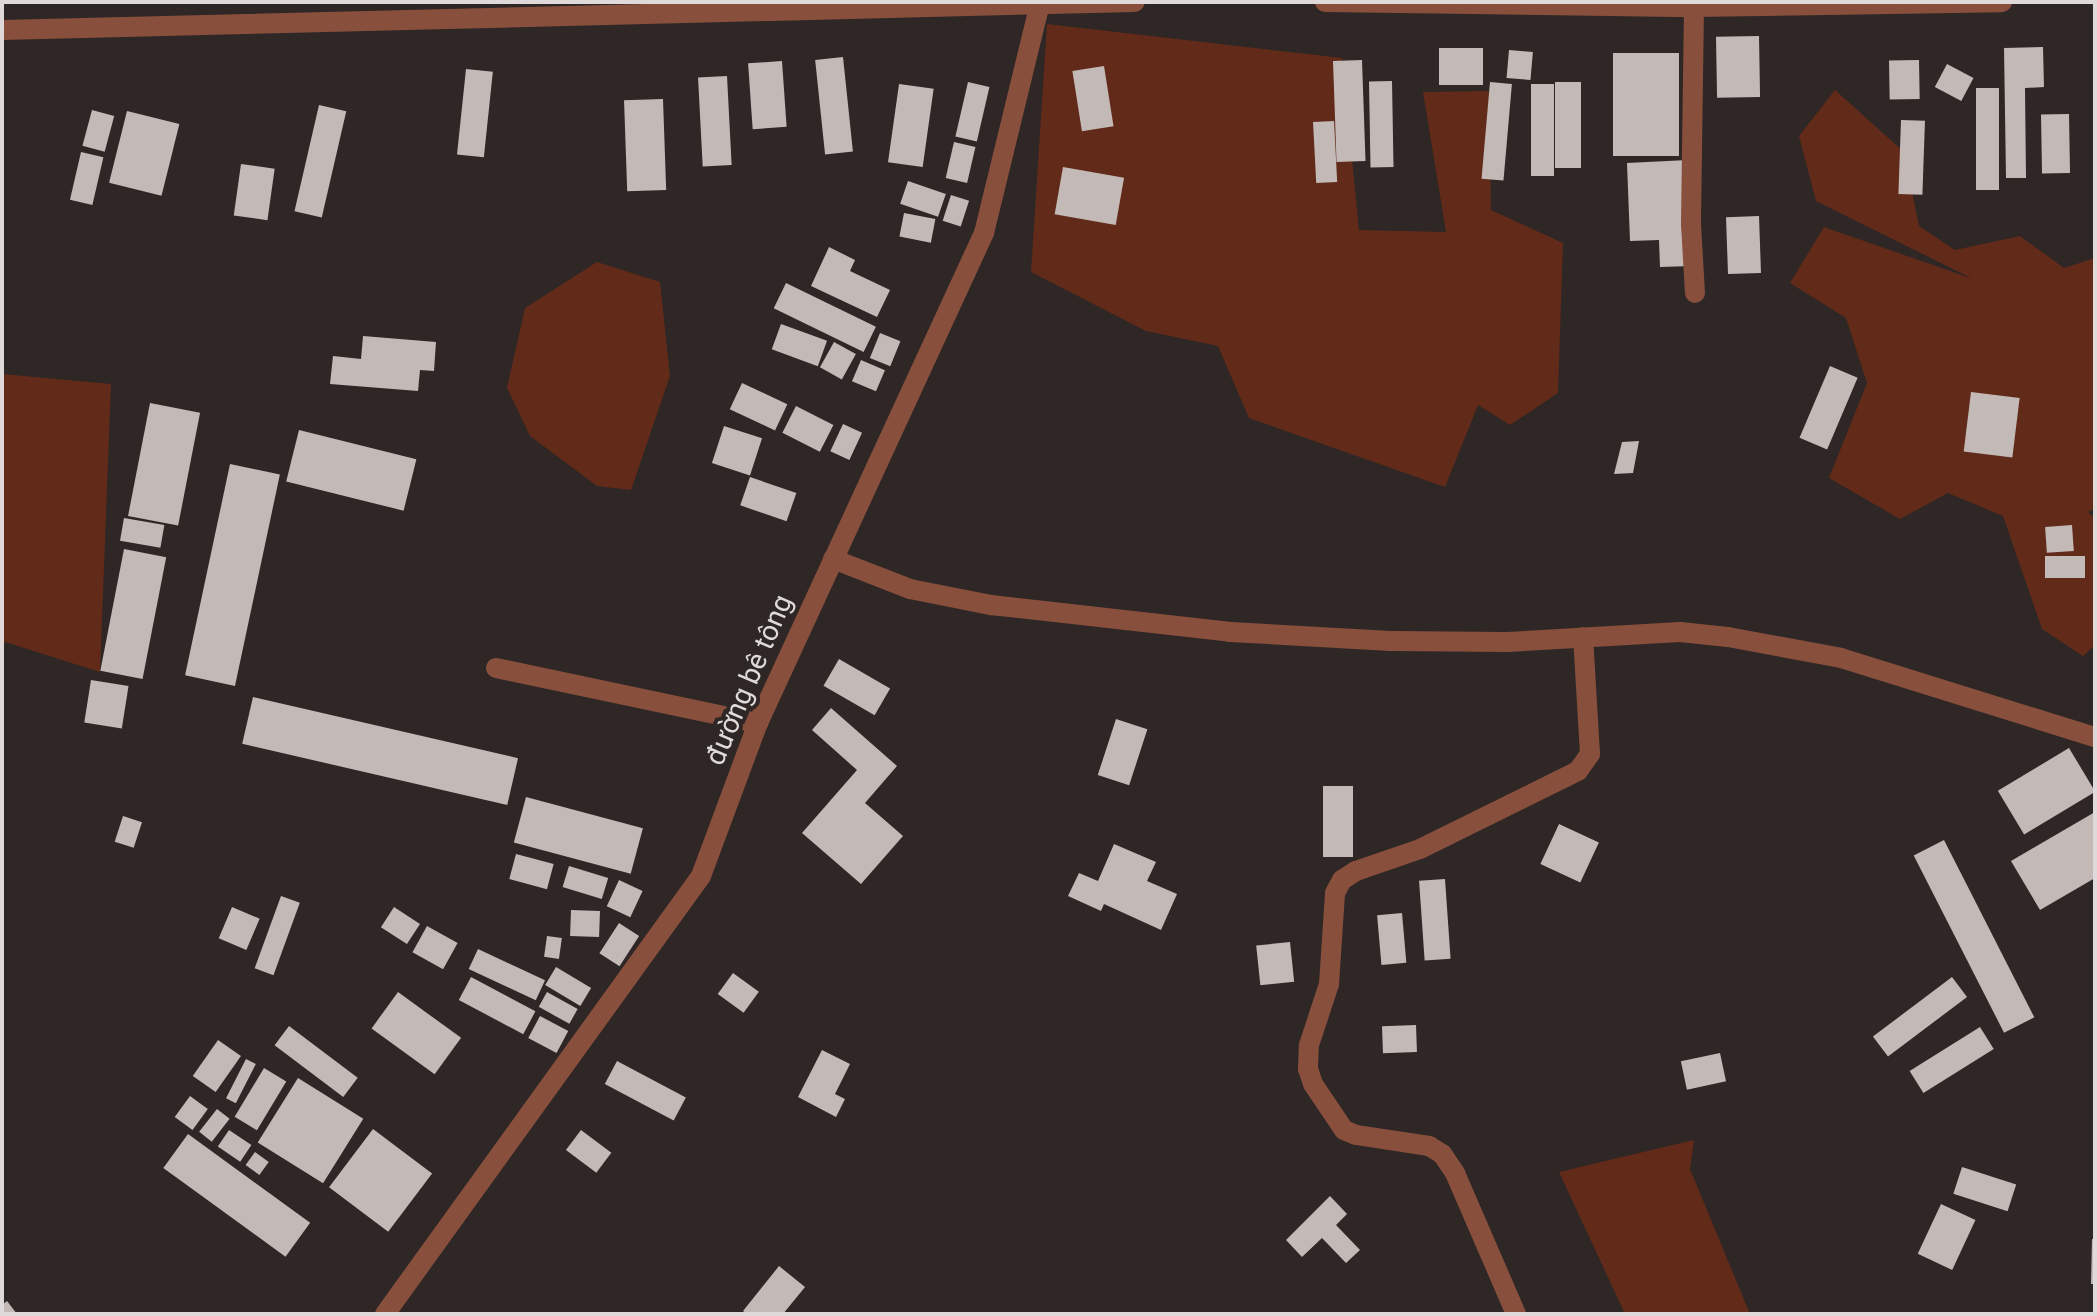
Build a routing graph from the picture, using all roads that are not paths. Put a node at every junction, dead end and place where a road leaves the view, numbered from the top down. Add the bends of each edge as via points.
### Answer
1 (1135, 2) edge
2 (1325, 2) edge
3 (2002, 2) edge
4 (1087, 3) edge
5 (1040, 4) junction
6 (1694, 7) junction
7 (2, 30) edge
8 (1695, 293) dead end
9 (833, 559) junction
10 (1583, 637) junction
11 (496, 668) dead end
12 (758, 723) junction
13 (2095, 737) edge
14 (385, 1314) edge
15 (1516, 1314) edge

1 - 4 street
2 - 6 street
3 - 6 street
4 - 5 street
5 - 7 street
5 - 9 street, đường bê tông via 984,233
6 - 8 street
9 - 10 street via 910,589 1105,620 1391,641
9 - 12 street, đường bê tông
10 - 13 street via 1680,632 1785,646 1882,670
10 - 15 street via 1590,754 1578,771 1420,849 1342,880 1335,893 1329,984 1309,1045 1313,1084 1344,1130 1429,1146 1442,1154
11 - 12 street
12 - 14 street, đường bê tông via 701,876

